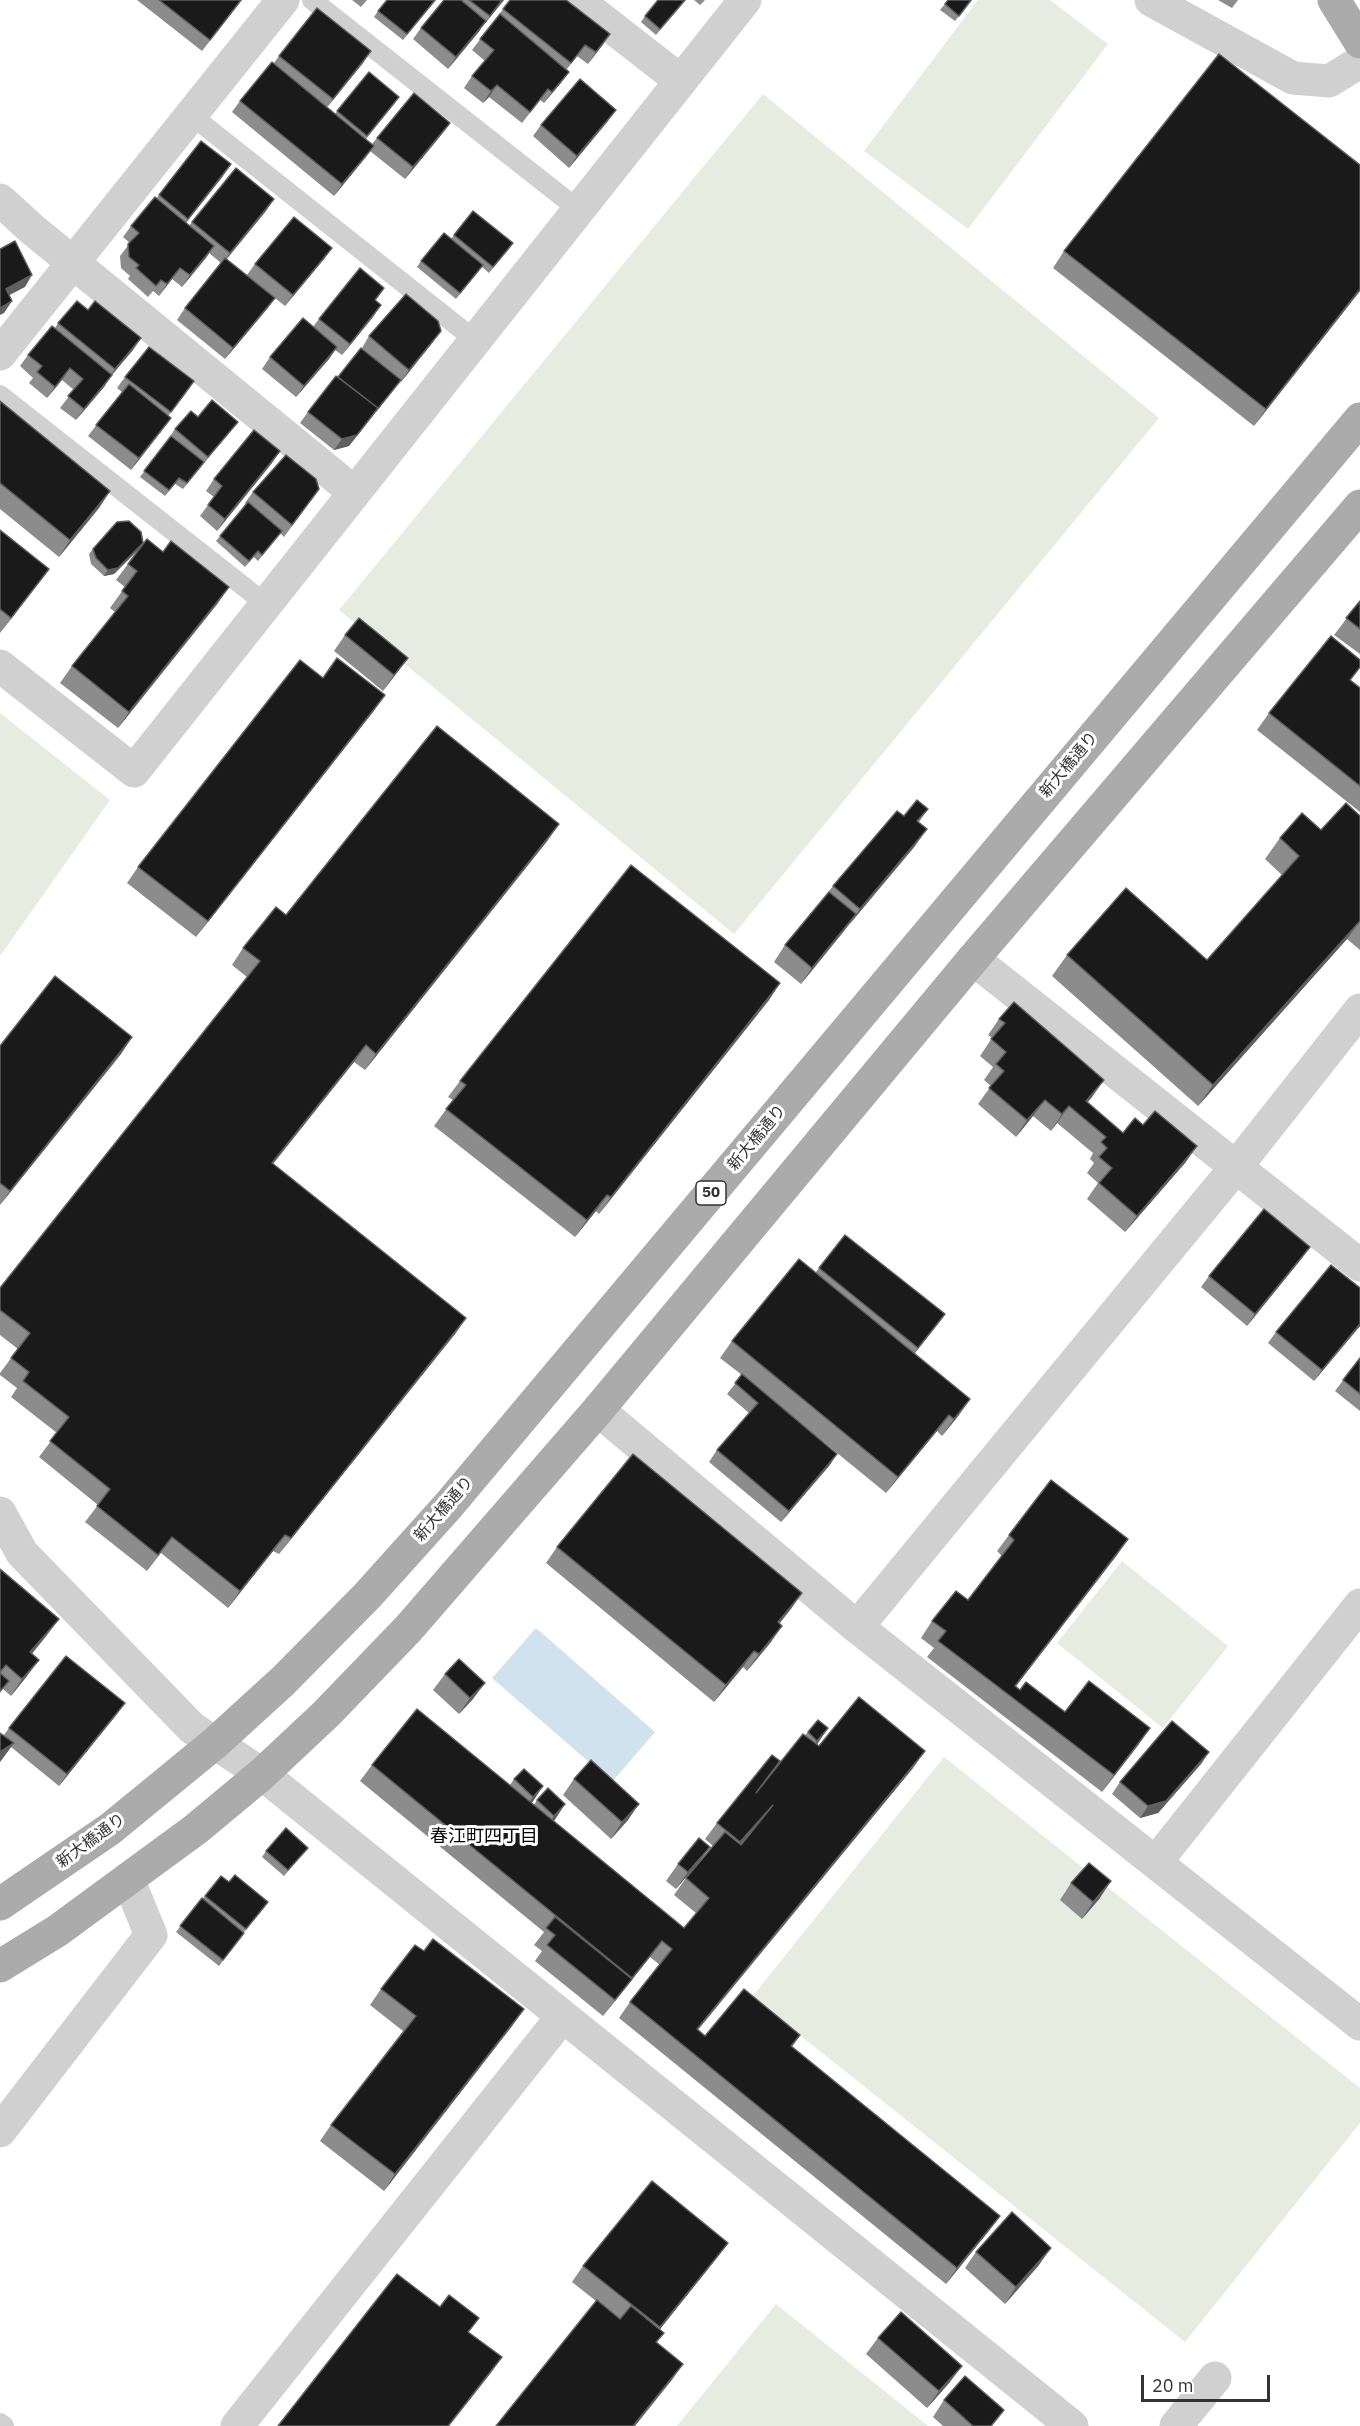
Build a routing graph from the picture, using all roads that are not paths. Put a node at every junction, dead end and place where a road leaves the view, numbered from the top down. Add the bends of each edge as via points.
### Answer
1 (312, 0) edge
2 (577, 0) edge
3 (745, 0) edge
4 (1151, 0) edge
5 (1334, 0) edge
6 (277, 2) edge
7 (1360, 42) edge
8 (1360, 62) edge
9 (681, 81) junction
10 (191, 115) junction
11 (0, 200) edge
12 (579, 210) junction
13 (73, 262) junction
14 (475, 340) junction
15 (0, 354) edge
16 (0, 395) edge
17 (1360, 419) edge
18 (354, 492) junction
19 (1360, 506) edge
20 (266, 604) junction
21 (0, 666) edge
22 (973, 959) junction
23 (1360, 1010) edge
24 (1236, 1167) junction
25 (1360, 1265) edge
26 (598, 1410) junction
27 (2, 1522) edge
28 (1360, 1605) edge
29 (857, 1627) junction
30 (215, 1743) junction
31 (262, 1774) junction
32 (1156, 1862) junction
33 (128, 1879) junction
34 (0, 1904) edge
35 (0, 1966) edge
36 (562, 2018) junction
37 (1360, 2024) edge
38 (0, 2131) edge
39 (1215, 2378) dead end
40 (237, 2426) edge
41 (1072, 2426) edge
42 (1176, 2426) edge

1 - 12 lane
2 - 9 street
3 - 9 street
4 - 8 street via 1293,78 1329,81
5 - 7 main road
6 - 10 street
9 - 12 street
10 - 13 street
10 - 14 lane
11 - 13 street
12 - 14 street
13 - 15 street
13 - 18 street
14 - 18 street
16 - 20 lane
17 - 30 main road, 新大橋通り / 50 via 456,1497 367,1596
18 - 20 street
19 - 22 main road
20 - 21 street via 134,771
22 - 24 street
22 - 26 main road
23 - 24 street
24 - 25 street
24 - 29 street
26 - 29 street
26 - 31 main road via 408,1629
27 - 30 street via 22,1553 192,1728
28 - 32 street
29 - 32 street
30 - 31 street
30 - 34 main road, 新大橋通り / 50 via 110,1829
31 - 33 main road
31 - 36 street
32 - 37 street
33 - 35 main road via 57,1931
33 - 38 street via 151,1935
36 - 40 street
36 - 41 street
39 - 42 street

